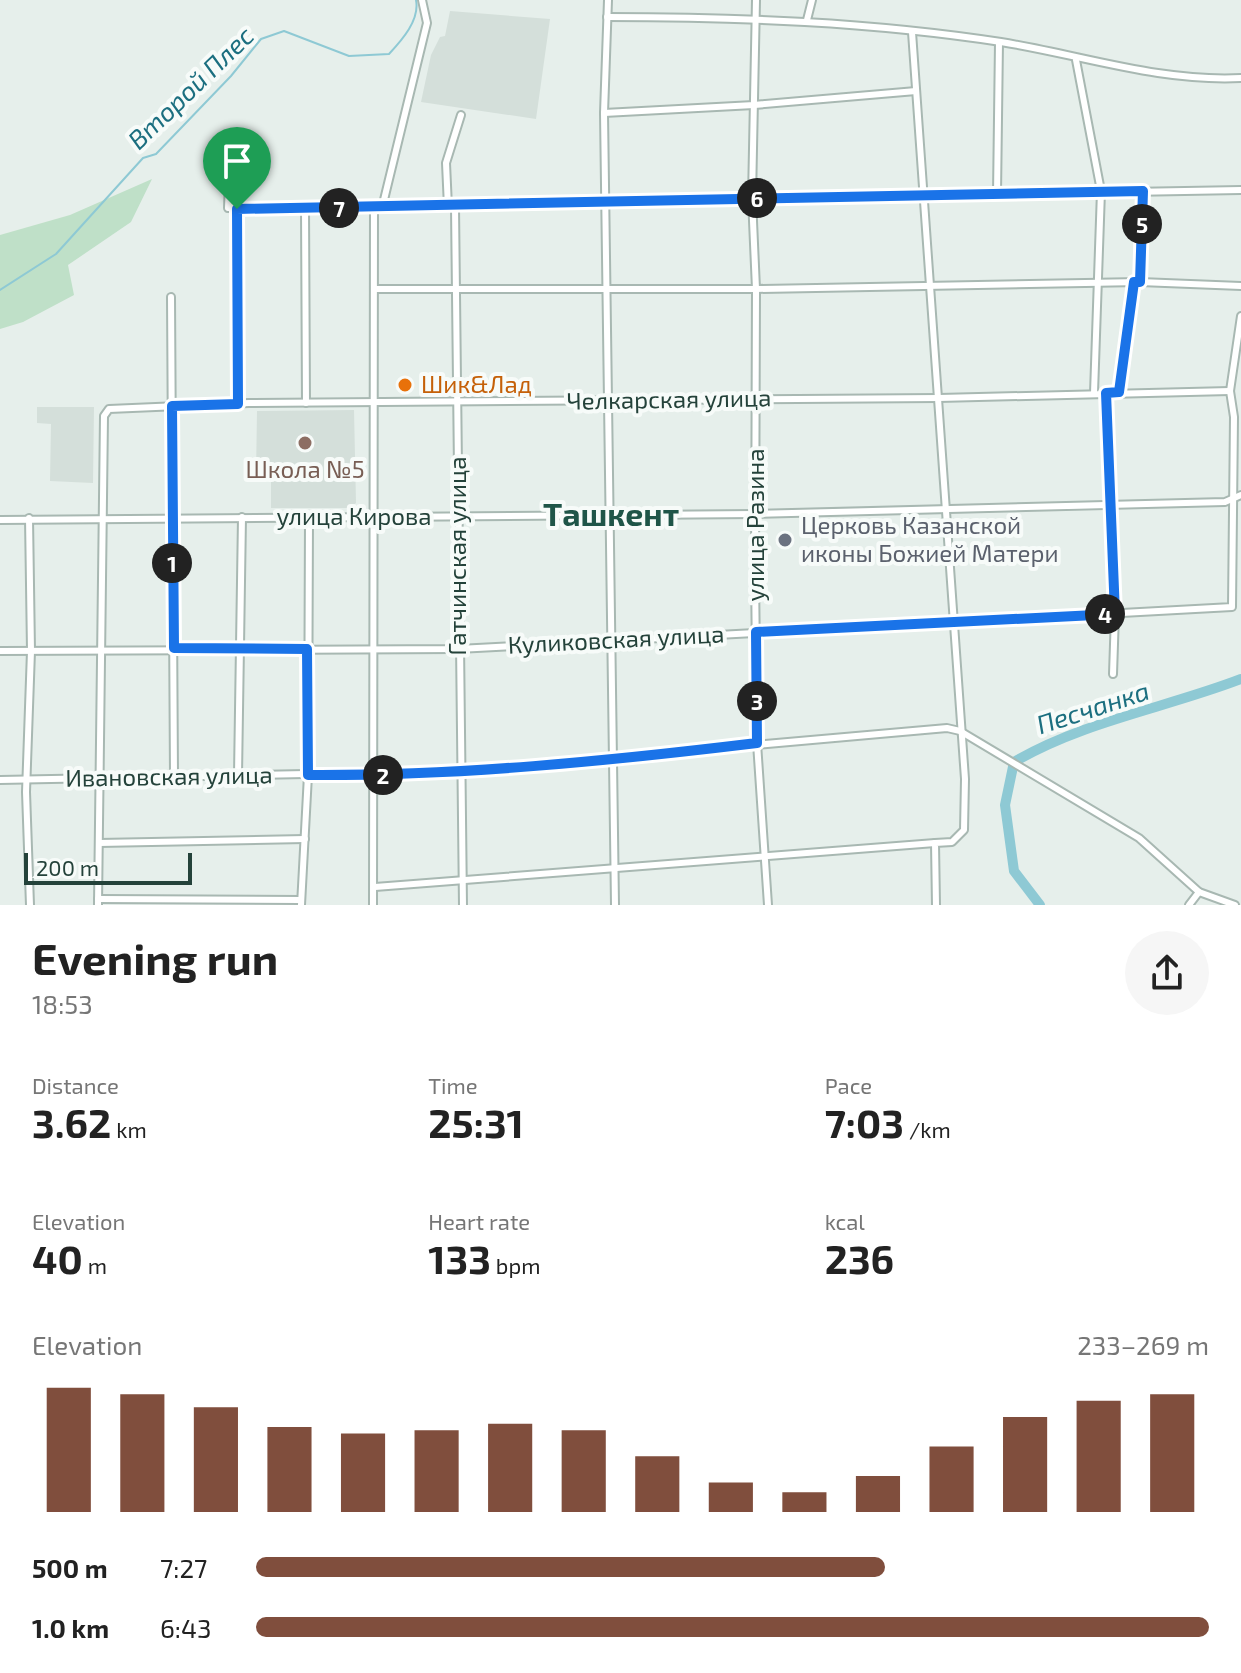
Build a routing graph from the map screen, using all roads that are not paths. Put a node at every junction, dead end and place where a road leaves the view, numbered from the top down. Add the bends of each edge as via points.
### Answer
1 (422, 0) edge
2 (608, 0) edge
3 (756, 0) edge
4 (812, 0) edge
5 (607, 17) junction
6 (755, 17) junction
7 (807, 20) junction
8 (912, 32) junction
9 (999, 42) junction
10 (1076, 60) junction
11 (1241, 78) edge
12 (916, 91) junction
13 (754, 105) junction
14 (604, 113) junction
15 (461, 115) dead end
16 (230, 155) dead end
17 (1241, 190) edge
18 (1101, 191) junction
19 (1143, 191) junction
20 (997, 194) junction
21 (923, 195) junction
22 (752, 198) junction
23 (606, 202) junction
24 (452, 207) junction
25 (305, 208) junction
26 (378, 208) junction
27 (237, 209) junction
28 (1096, 282) junction
29 (1137, 282) junction
30 (931, 286) junction
31 (1241, 286) edge
32 (609, 287) junction
33 (375, 289) junction
34 (458, 289) junction
35 (756, 289) junction
36 (171, 297) dead end
37 (1241, 316) edge
38 (1230, 391) junction
39 (1119, 392) junction
40 (1094, 393) junction
41 (1106, 393) junction
42 (939, 398) junction
43 (756, 399) junction
44 (610, 401) junction
45 (306, 403) junction
46 (458, 403) junction
47 (238, 404) junction
48 (375, 404) junction
49 (172, 406) junction
50 (1238, 497) edge
51 (1112, 504) junction
52 (945, 507) junction
53 (756, 514) junction
54 (611, 515) junction
55 (458, 516) junction
56 (101, 517) junction
57 (171, 517) junction
58 (242, 517) junction
59 (29, 518) junction
60 (309, 518) junction
61 (375, 519) junction
62 (0, 520) edge
63 (1115, 614) junction
64 (954, 620) junction
65 (756, 632) junction
66 (612, 640) junction
67 (174, 648) junction
68 (242, 648) junction
69 (101, 649) junction
70 (307, 649) junction
71 (458, 649) junction
72 (375, 650) junction
73 (0, 651) edge
74 (31, 651) junction
75 (1113, 674) dead end
76 (960, 731) junction
77 (757, 743) junction
78 (613, 760) junction
79 (461, 771) junction
80 (238, 775) junction
81 (308, 775) junction
82 (374, 775) junction
83 (174, 776) junction
84 (98, 779) junction
85 (0, 780) edge
86 (28, 781) junction
87 (305, 839) junction
88 (99, 843) junction
89 (935, 843) junction
90 (765, 857) junction
91 (615, 869) junction
92 (462, 882) junction
93 (375, 887) junction
94 (1199, 892) junction
95 (98, 902) edge
96 (301, 902) edge
97 (30, 905) edge
98 (373, 905) edge
99 (463, 905) edge
100 (615, 905) edge
101 (768, 905) edge
102 (936, 905) edge
103 (1189, 905) edge
104 (1235, 905) edge

1 - 26 street via 427,23 414,86
2 - 5 street
3 - 6 street, улица Разина
4 - 7 street
5 - 6 street
5 - 14 street
6 - 7 street
6 - 13 street, улица Разина
7 - 8 street
8 - 9 street
8 - 12 street
9 - 10 street
9 - 20 street
10 - 11 street via 1177,77
10 - 18 street
12 - 13 street
12 - 21 street
13 - 14 street
13 - 22 street, улица Разина
14 - 23 street
15 - 24 street, Гатчинская улица via 446,163
16 - 27 street via 228,208
17 - 19 street
18 - 19 street
18 - 20 street
18 - 28 street
19 - 29 street
20 - 21 street
21 - 22 street
21 - 30 street
22 - 23 street
22 - 35 street, улица Разина
23 - 24 street
23 - 32 street
24 - 26 street
24 - 34 street, Гатчинская улица
25 - 26 street
25 - 27 street
25 - 45 street
26 - 33 street
27 - 47 street
28 - 29 street
28 - 30 street
28 - 40 street
29 - 31 street
29 - 39 street
30 - 35 street
30 - 42 street
32 - 34 street
32 - 35 street
32 - 44 street
33 - 34 street
33 - 48 street
34 - 46 street, Гатчинская улица
35 - 43 street, улица Разина
36 - 49 street
37 - 38 street
38 - 39 street, Челкарская улица
38 - 50 street
39 - 41 street, Челкарская улица
40 - 41 street, Челкарская улица
40 - 42 street, Челкарская улица
41 - 51 street
42 - 43 street, Челкарская улица
42 - 52 street
43 - 44 street, Челкарская улица
43 - 53 street, улица Разина
44 - 46 street, Челкарская улица
44 - 54 street
45 - 47 street, Челкарская улица
45 - 48 street, Челкарская улица
46 - 48 street, Челкарская улица
46 - 55 street, Гатчинская улица
47 - 49 street, Челкарская улица
48 - 61 street
49 - 56 street, Челкарская улица via 109,409 104,416
49 - 57 street
50 - 51 street, улица Кирова
50 - 63 street, Куликовская улица via 1232,607
51 - 52 street, улица Кирова
51 - 63 street
52 - 53 street, улица Кирова
52 - 64 street
53 - 54 street, улица Кирова
53 - 65 street, улица Разина
54 - 55 street, улица Кирова
54 - 66 street
55 - 61 street, улица Кирова
55 - 71 street, Гатчинская улица
56 - 57 street, улица Кирова
56 - 59 street, улица Кирова
56 - 69 street
57 - 58 street, улица Кирова
57 - 67 street
58 - 60 street, улица Кирова
58 - 68 street
59 - 62 street, улица Кирова
59 - 74 street
60 - 61 street, улица Кирова
60 - 70 street
61 - 72 street
63 - 64 street, Куликовская улица
63 - 75 street
64 - 65 street, Куликовская улица
64 - 76 street
65 - 66 street, Куликовская улица
65 - 77 street, улица Разина
66 - 71 street, Куликовская улица
66 - 78 street
67 - 68 street, Куликовская улица
67 - 69 street, Куликовская улица
67 - 83 street
68 - 70 street, Куликовская улица
68 - 80 street
69 - 74 street, Куликовская улица
69 - 84 street
70 - 72 street, Куликовская улица
70 - 81 street
71 - 72 street, Куликовская улица
71 - 79 street, Гатчинская улица
72 - 82 street
73 - 74 street, Куликовская улица
74 - 86 street
76 - 77 street, Ивановская улица via 939,728
76 - 89 street via 964,830 952,842
76 - 94 street via 1139,838
77 - 78 street, Ивановская улица
77 - 90 street, улица Разина
78 - 79 street, Ивановская улица
78 - 91 street
79 - 82 street, Ивановская улица
79 - 92 street, Гатчинская улица
80 - 81 street, Ивановская улица
80 - 83 street, Ивановская улица
81 - 82 street, Ивановская улица
81 - 87 street
82 - 93 street
83 - 84 street, Ивановская улица
84 - 86 street, Ивановская улица
84 - 88 street
85 - 86 street, Ивановская улица
86 - 97 street
87 - 88 street
87 - 96 street
88 - 95 street
89 - 90 street
89 - 102 street
90 - 91 street
90 - 101 street, улица Разина
91 - 92 street
91 - 100 street
92 - 93 street
92 - 99 street, Гатчинская улица
93 - 98 street
94 - 103 street
94 - 104 street
95 - 96 street

